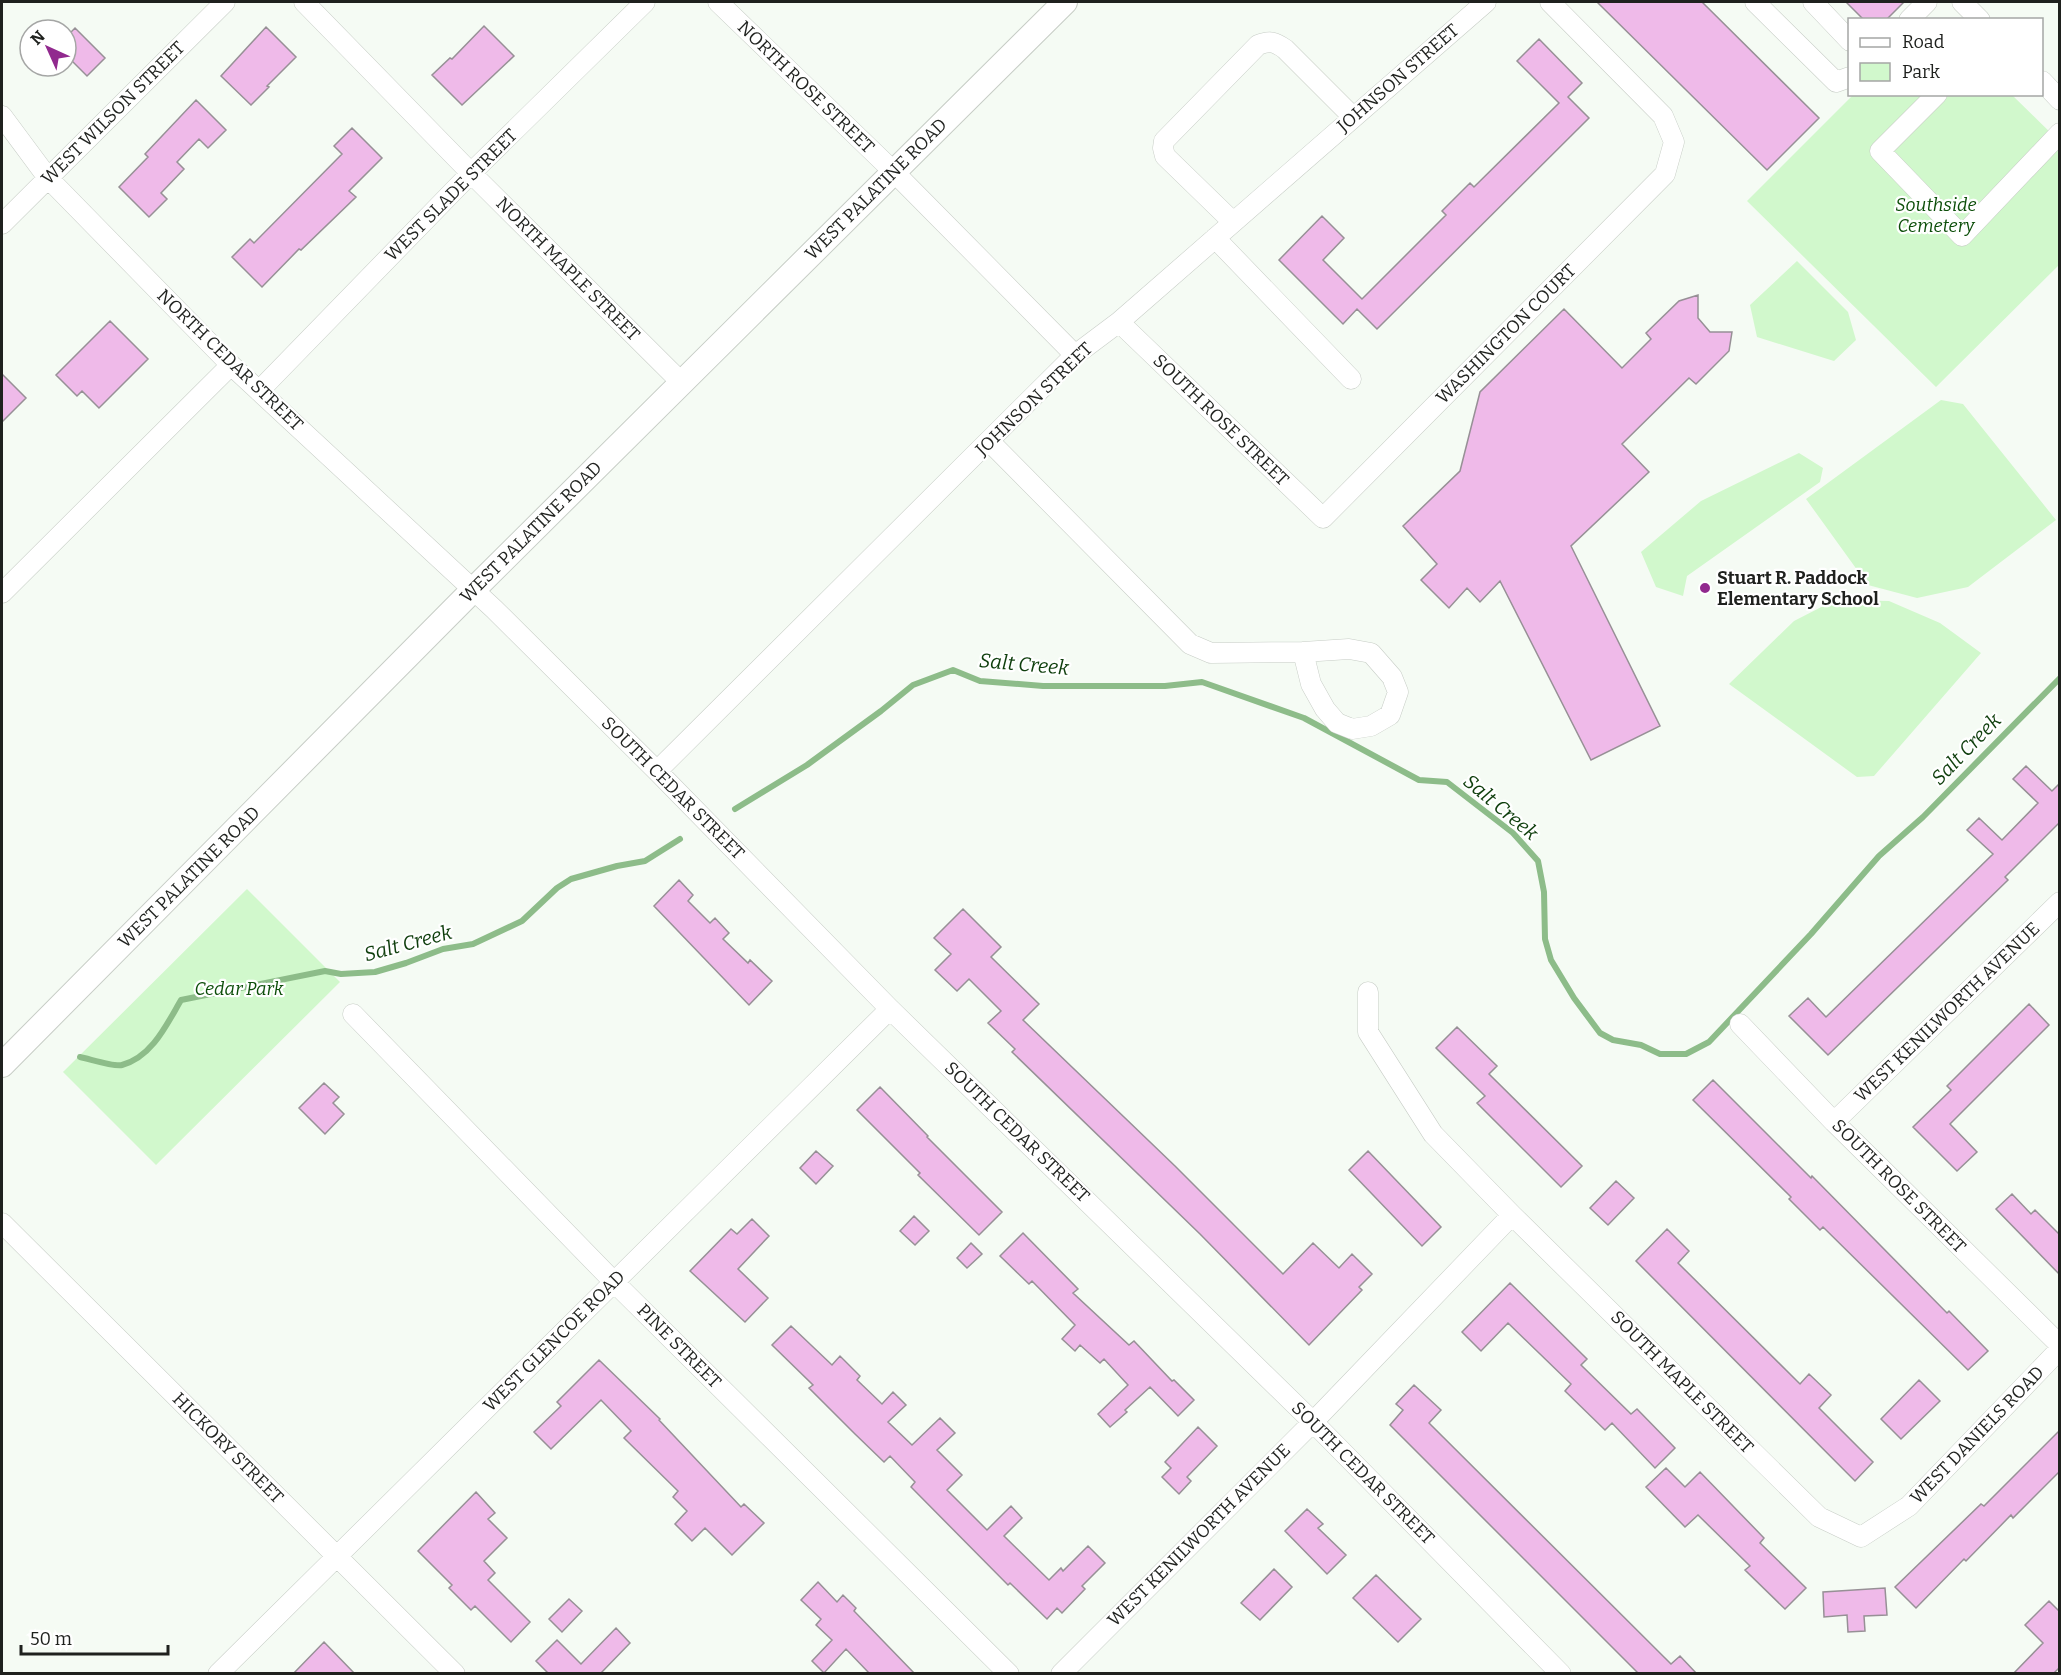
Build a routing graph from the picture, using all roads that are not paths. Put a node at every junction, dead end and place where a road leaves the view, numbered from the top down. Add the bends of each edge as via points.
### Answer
1 (225, 2) edge
2 (304, 2) edge
3 (645, 2) edge
4 (718, 2) edge
5 (1065, 2) edge
6 (1485, 2) edge
7 (1550, 2) edge
8 (1755, 2) edge
9 (1813, 2) edge
10 (1927, 2) edge
11 (1962, 2) edge
12 (1911, 18) edge
13 (1978, 18) edge
14 (1848, 39) edge
15 (1848, 78) edge
16 (2043, 82) edge
17 (1935, 96) edge
18 (2060, 100) edge
19 (2, 116) edge
20 (1353, 117) junction
21 (2060, 133) edge
22 (894, 172) junction
23 (471, 173) junction
24 (48, 178) junction
25 (1233, 222) junction
26 (2, 224) edge
27 (1215, 238) junction
28 (1119, 322) junction
29 (1075, 355) junction
30 (231, 365) junction
31 (1351, 379) dead end
32 (681, 382) junction
33 (259, 391) junction
34 (989, 441) junction
35 (1323, 518) joint
36 (474, 589) junction
37 (2, 593) edge
38 (1303, 652) junction
39 (657, 771) junction
40 (2060, 902) edge
41 (1368, 992) dead end
42 (890, 1009) junction
43 (353, 1014) dead end
44 (1740, 1024) dead end
45 (2, 1065) edge
46 (1834, 1122) junction
47 (1512, 1215) junction
48 (2, 1223) edge
49 (614, 1282) junction
50 (2060, 1347) edge
51 (1313, 1422) junction
52 (1861, 1537) joint
53 (337, 1556) junction
54 (218, 1674) edge
55 (455, 1674) edge
56 (1009, 1674) edge
57 (1061, 1674) edge
58 (1561, 1674) edge

1 - 24 street, WEST WILSON STREET
2 - 23 street, NORTH MAPLE STREET
3 - 23 street, WEST SLADE STREET
4 - 22 street, NORTH ROSE STREET
5 - 22 main road, WEST PALATINE ROAD
6 - 20 street, JOHNSON STREET
7 - 35 street, WASHINGTON COURT via 1663,116 1674,142 1665,174
8 - 15 street via 1836,82
9 - 14 street
10 - 12 street
11 - 13 street
16 - 18 street
17 - 21 street via 1880,151 1962,236
19 - 24 street, NORTH CEDAR STREET
20 - 25 street, JOHNSON STREET
20 - 25 street via 1285,49 1275,42 1258,45 1164,141 1163,148 1165,156
22 - 29 street
22 - 32 main road, WEST PALATINE ROAD
23 - 32 street, NORTH MAPLE STREET
23 - 33 street, WEST SLADE STREET
24 - 26 street, WEST WILSON STREET
24 - 30 street, NORTH CEDAR STREET
25 - 27 street, JOHNSON STREET
27 - 28 street, JOHNSON STREET
27 - 31 street
28 - 29 street, JOHNSON STREET
28 - 35 street, SOUTH ROSE STREET
29 - 34 street, JOHNSON STREET
30 - 33 street, NORTH CEDAR STREET
30 - 37 street
32 - 36 main road, WEST PALATINE ROAD
33 - 36 street, NORTH CEDAR STREET
34 - 38 street via 1190,644 1211,652
34 - 39 street, JOHNSON STREET
36 - 39 street, SOUTH CEDAR STREET
36 - 45 main road, WEST PALATINE ROAD
38 - 38 street via 1311,684 1337,723 1352,729 1371,726 1390,715 1398,692 1392,677 1371,653 1349,649
39 - 42 street, SOUTH CEDAR STREET
40 - 46 street, WEST KENILWORTH AVENUE
41 - 47 street, SOUTH MAPLE STREET via 1368,1032 1433,1134
42 - 49 street, WEST GLENCOE ROAD
42 - 51 street, SOUTH CEDAR STREET
43 - 49 street, PINE STREET
44 - 46 street, SOUTH ROSE STREET
46 - 50 street, SOUTH ROSE STREET
47 - 51 street, WEST KENILWORTH AVENUE
47 - 52 street, SOUTH MAPLE STREET via 1819,1517
48 - 53 street, HICKORY STREET
49 - 53 street, WEST GLENCOE ROAD
49 - 56 street, PINE STREET
50 - 52 street, WEST DANIELS ROAD via 1909,1506
51 - 57 street, WEST KENILWORTH AVENUE
51 - 58 street, SOUTH CEDAR STREET
53 - 54 street, WEST GLENCOE ROAD
53 - 55 street, HICKORY STREET

